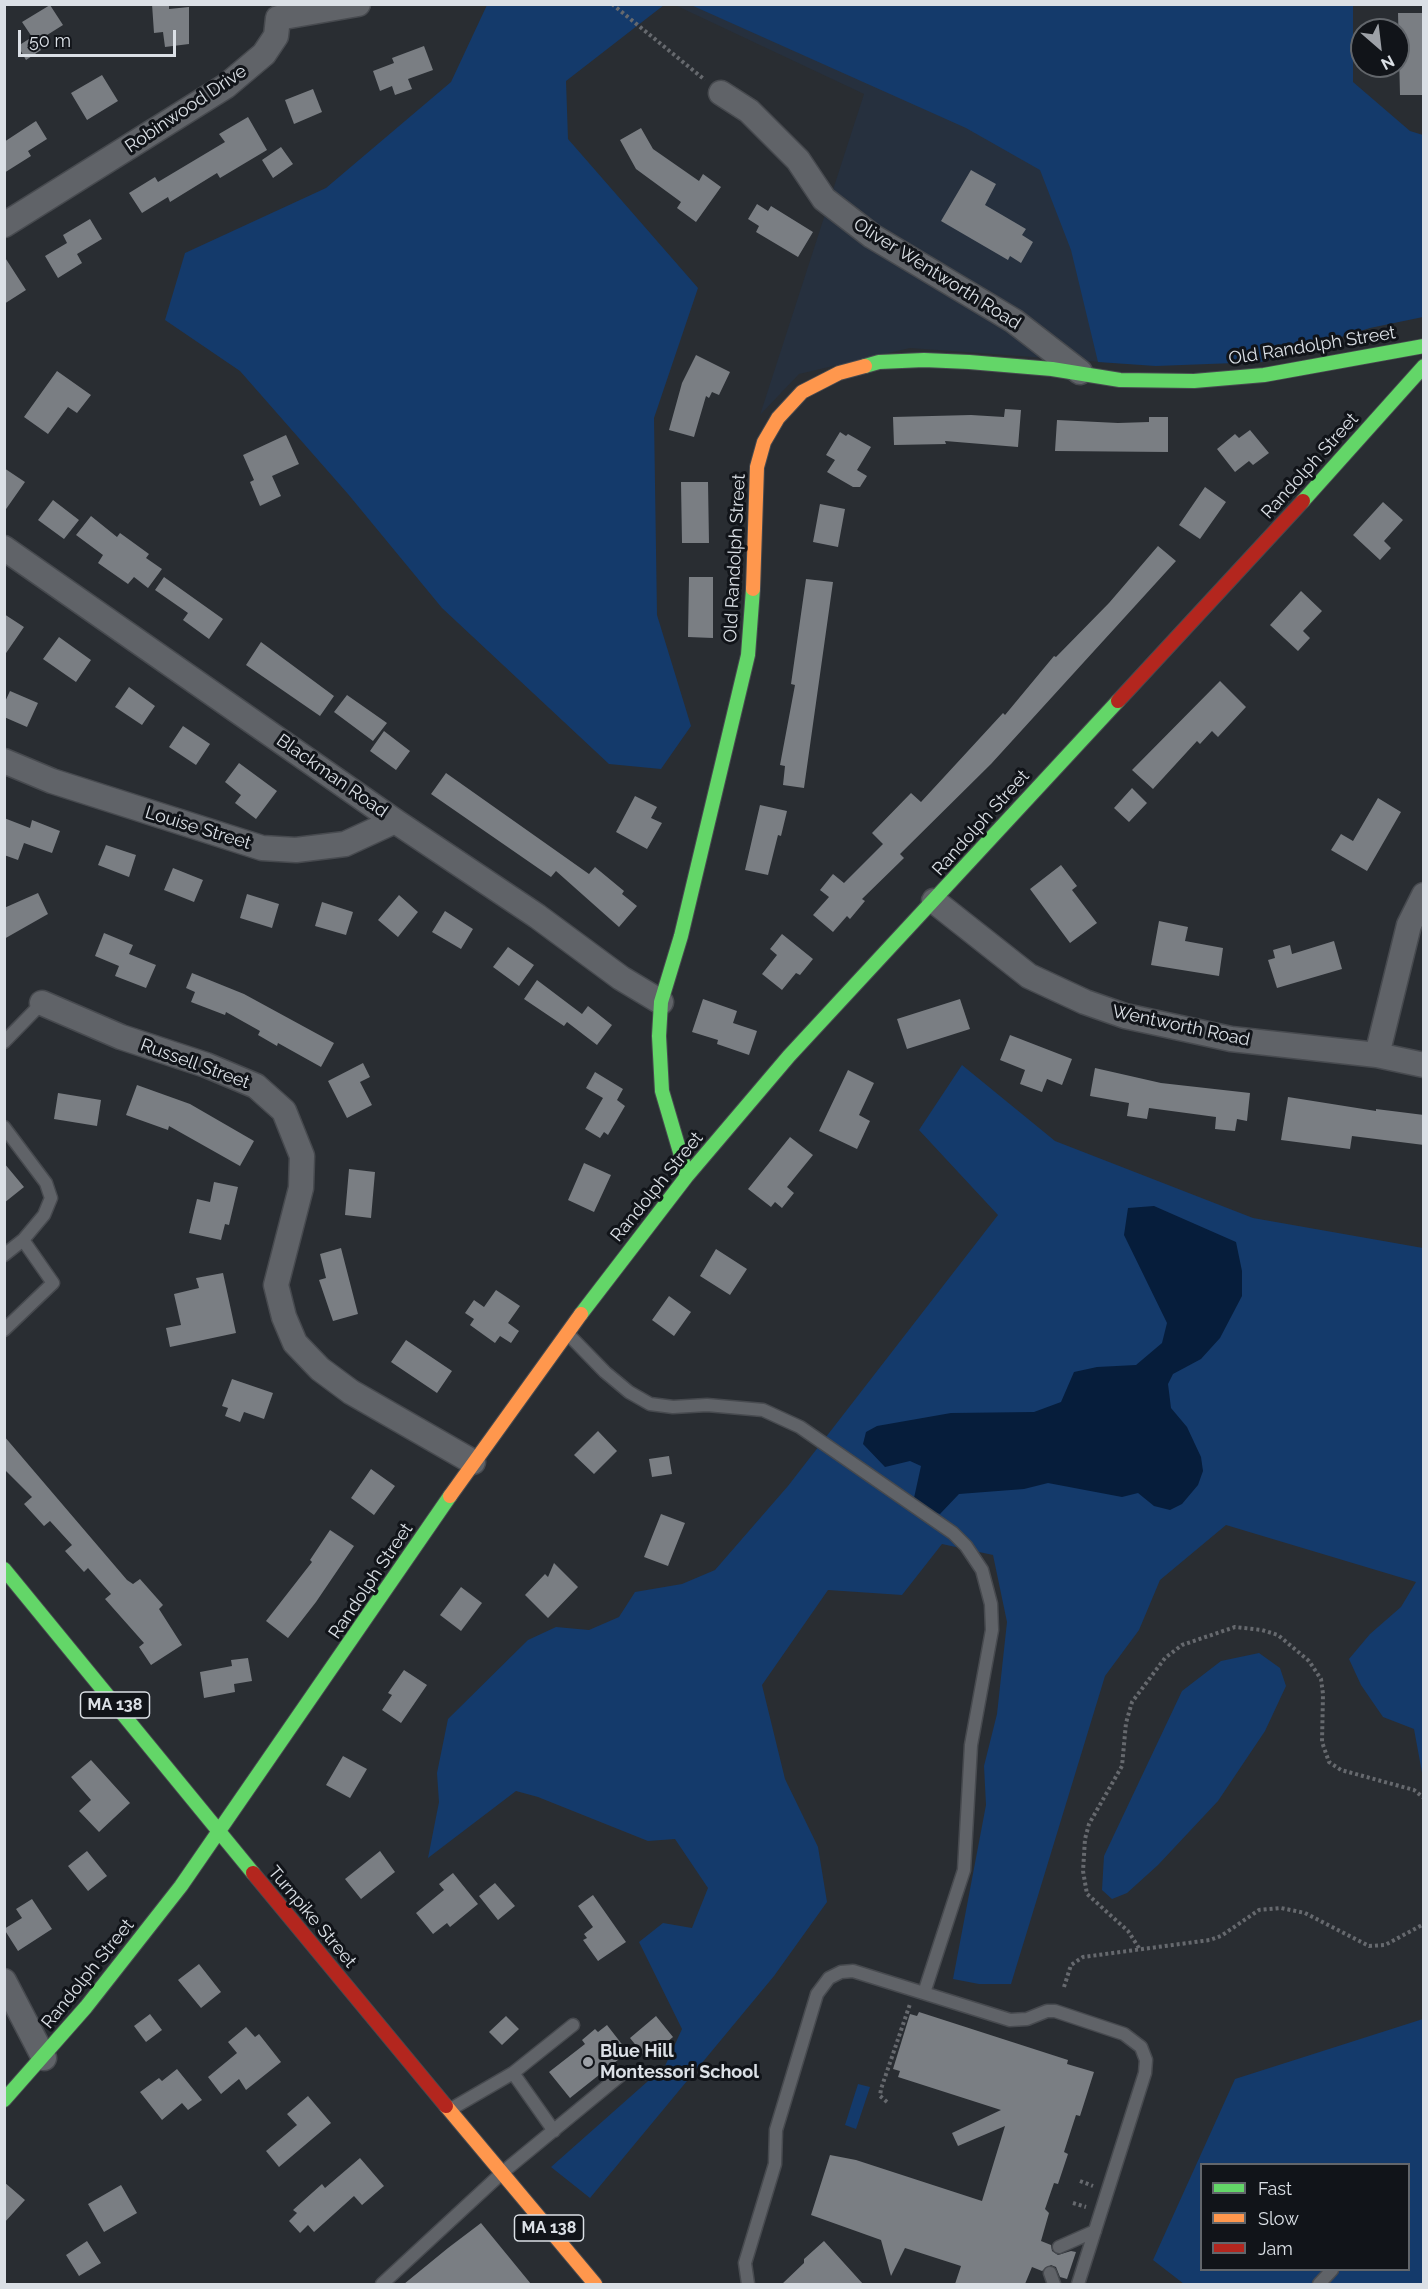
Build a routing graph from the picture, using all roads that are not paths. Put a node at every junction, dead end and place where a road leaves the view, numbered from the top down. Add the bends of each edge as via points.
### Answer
1 (358, 4) edge
2 (277, 11) edge
3 (721, 93) road end
4 (4, 225) edge
5 (1424, 346) edge
6 (1424, 366) edge
7 (1084, 374) junction
8 (4, 548) edge
9 (4, 761) edge
10 (395, 821) junction
11 (1424, 895) edge
12 (934, 901) junction
13 (661, 1002) junction
14 (42, 1004) joint
15 (4, 1042) edge
16 (1377, 1055) junction
17 (1424, 1065) edge
18 (4, 1127) edge
19 (687, 1176) junction
20 (23, 1240) junction
21 (4, 1255) edge
22 (4, 1330) edge
23 (566, 1333) junction
24 (473, 1462) junction
25 (4, 1569) edge
26 (220, 1834) junction
27 (4, 1980) edge
28 (924, 1993) junction
29 (573, 2025) dead end
30 (44, 2058) junction
31 (513, 2073) junction
32 (622, 2074) dead end
33 (4, 2100) edge
34 (451, 2109) junction
35 (554, 2131) junction
36 (503, 2172) junction
37 (1095, 2231) junction
38 (1059, 2247) dead end
39 (1331, 2271) edge
40 (382, 2284) edge
41 (595, 2284) edge
42 (748, 2284) edge
43 (1078, 2284) edge
44 (1319, 2284) edge

1 - 2 street, Robinwood Drive
2 - 4 street, Robinwood Drive via 276,36 264,54 226,86
3 - 7 street, Oliver Wentworth Road via 749,111 798,160 824,199 872,236 1014,321
5 - 7 main road, Old Randolph Street via 1264,375 1194,381 1120,380
6 - 12 main road, Randolph Street
7 - 13 main road, Old Randolph Street via 969,362 879,362 839,373 802,392 778,418 764,442 757,467 748,655 681,936
8 - 10 street, Blackman Road
9 - 10 street, Louise Street via 52,781 262,848 296,850 345,844
10 - 13 street, Blackman Road
11 - 16 street via 1409,925
12 - 16 street, Wentworth Road via 1029,976 1084,1002 1125,1016 1231,1039
12 - 19 main road, Randolph Street via 789,1056
13 - 19 main road, Old Randolph Street via 662,1091
14 - 15 lane
14 - 24 street, Russell Street via 256,1086 284,1111 302,1156 301,1188 276,1285 295,1343 320,1369 351,1392
16 - 17 street, Wentworth Road
18 - 20 lane via 46,1183 51,1198 44,1215
19 - 23 main road, Randolph Street
20 - 21 lane
20 - 22 lane via 53,1283
23 - 24 main road, Randolph Street
23 - 28 lane via 605,1372 650,1404 763,1410 800,1427 953,1533 982,1570 991,1604 992,1630 971,1745 964,1870
24 - 26 main road, Randolph Street
25 - 26 main road, Turnpike Street / MA 138
26 - 30 main road, Randolph Street
26 - 34 main road, Turnpike Street / MA 138
27 - 30 street
28 - 37 lane via 1010,2020 1056,2011 1129,2036 1141,2047 1145,2073
28 - 42 lane via 853,1971 835,1975 820,1988 776,2130 775,2164 745,2263
29 - 31 lane
30 - 33 main road, Randolph Street
31 - 34 lane
31 - 35 lane
32 - 35 lane
34 - 36 main road, Turnpike Street / MA 138
35 - 36 lane
36 - 40 lane
36 - 41 main road, Turnpike Street / MA 138
37 - 38 lane
37 - 43 lane
39 - 44 lane

